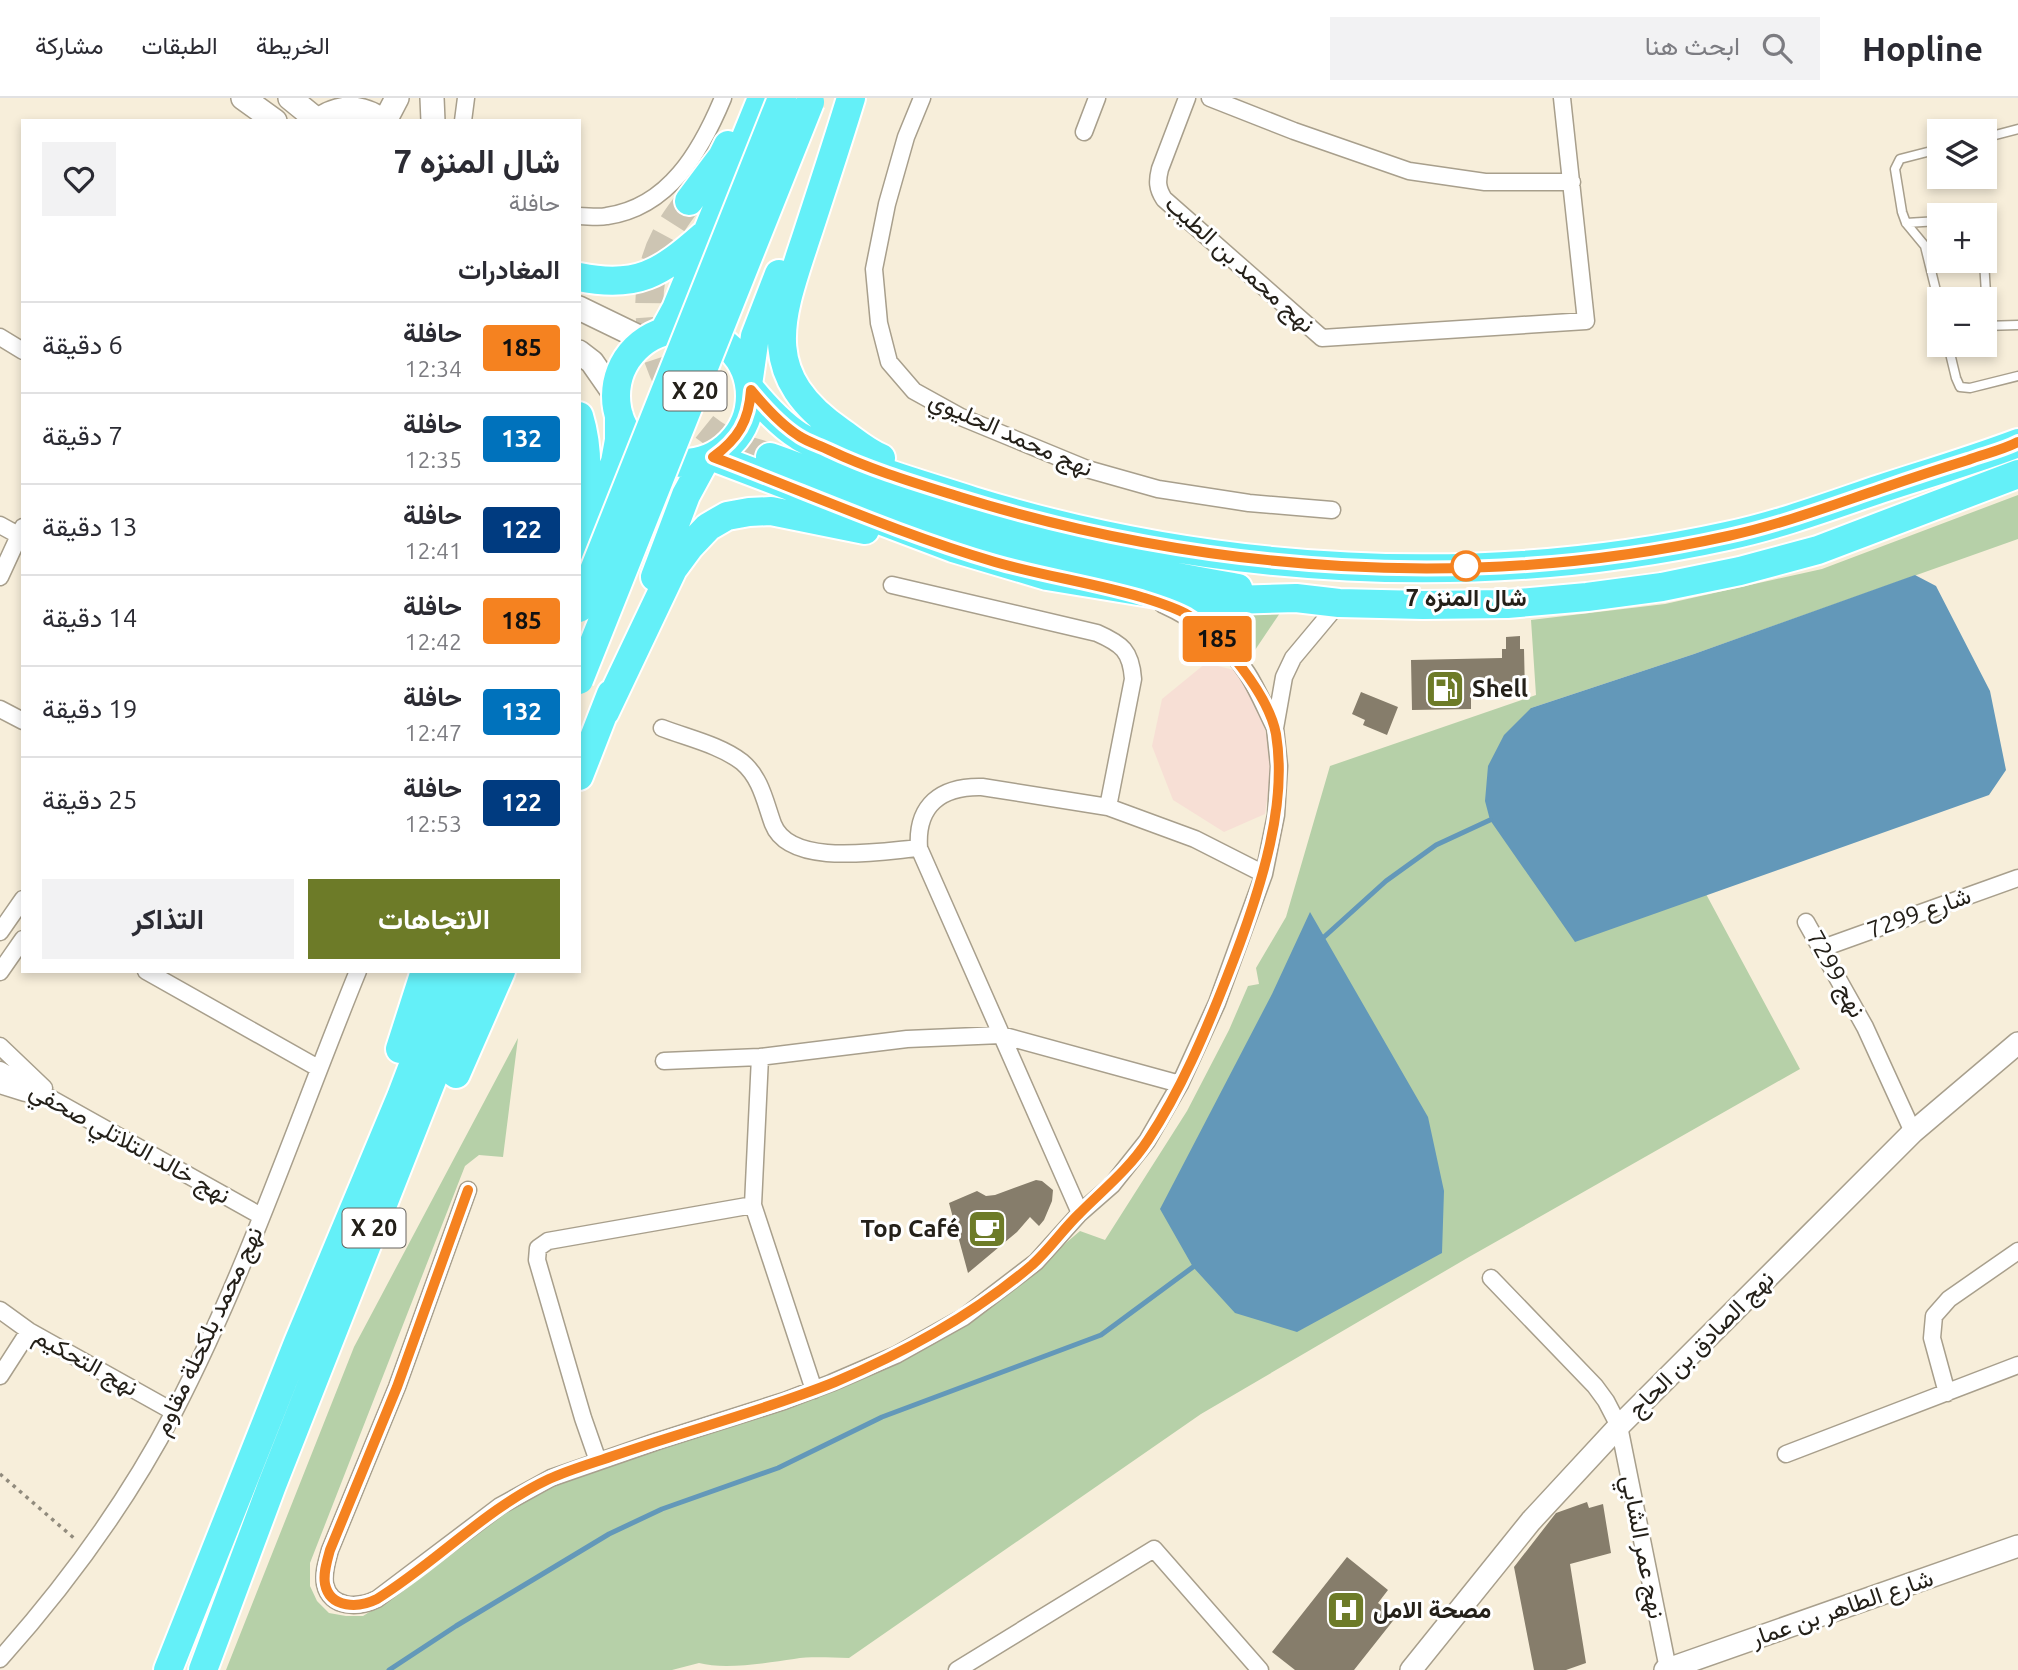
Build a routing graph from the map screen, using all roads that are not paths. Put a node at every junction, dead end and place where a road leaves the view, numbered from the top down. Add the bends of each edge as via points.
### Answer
1 (290, 98) edge
2 (397, 98) edge
3 (432, 98) edge
4 (466, 98) edge
5 (723, 98) edge
6 (750, 98) edge
7 (762, 98) edge
8 (782, 98) edge
9 (851, 98) edge
10 (922, 98) edge
11 (1097, 98) edge
12 (1187, 98) edge
13 (1210, 98) edge
14 (1562, 98) edge
15 (811, 100) edge
16 (358, 103) edge
17 (251, 108) edge
18 (271, 119) edge
19 (316, 119) edge
20 (319, 119) edge
21 (381, 119) edge
22 (385, 119) edge
23 (433, 119) edge
24 (463, 119) edge
25 (2018, 130) edge
26 (1084, 132) dead end
27 (1997, 135) edge
28 (1927, 152) edge
29 (1572, 182) junction
30 (689, 201) tunnel mouth
31 (581, 216) edge
32 (1927, 222) edge
33 (1906, 223) junction
34 (705, 234) junction
35 (581, 277) edge
36 (1935, 287) edge
37 (581, 309) edge
38 (2018, 325) edge
39 (1997, 326) edge
40 (655, 335) junction
41 (0, 337) edge
42 (21, 350) edge
43 (581, 354) edge
44 (1951, 357) edge
45 (2018, 376) edge
46 (750, 384) junction
47 (617, 406) junction
48 (581, 423) edge
49 (2017, 443) edge
50 (770, 457) tunnel mouth
51 (709, 459) junction
52 (2018, 474) edge
53 (972, 500) junction
54 (1332, 510) dead end
55 (581, 514) edge
56 (0, 524) edge
57 (21, 532) edge
58 (581, 543) edge
59 (953, 548) junction
60 (0, 577) edge
61 (1096, 584) junction
62 (892, 585) dead end
63 (1296, 598) junction
64 (581, 603) edge
65 (1339, 603) junction
66 (581, 675) edge
67 (0, 709) edge
68 (605, 712) junction
69 (21, 720) edge
70 (1275, 727) junction
71 (662, 728) dead end
72 (581, 771) edge
73 (1108, 807) junction
74 (919, 848) junction
75 (1264, 874) junction
76 (2018, 878) edge
77 (21, 903) edge
78 (1806, 922) dead end
79 (0, 932) edge
80 (21, 942) edge
81 (1820, 948) junction
82 (0, 972) edge
83 (150, 973) edge
84 (357, 973) edge
85 (424, 973) edge
86 (448, 973) edge
87 (474, 973) edge
88 (500, 973) edge
89 (1001, 1035) junction
90 (2018, 1043) edge
91 (0, 1046) edge
92 (760, 1057) junction
93 (664, 1061) dead end
94 (318, 1068) junction
95 (0, 1070) edge
96 (1180, 1084) junction
97 (0, 1085) edge
98 (61, 1105) junction
99 (1913, 1132) junction
100 (468, 1190) dead end
101 (753, 1205) junction
102 (1080, 1213) junction
103 (261, 1216) junction
104 (2018, 1251) edge
105 (1491, 1278) dead end
106 (0, 1310) edge
107 (29, 1331) junction
108 (298, 1343) junction
109 (323, 1356) junction
110 (2018, 1365) edge
111 (0, 1376) edge
112 (814, 1390) junction
113 (1947, 1393) junction
114 (174, 1412) junction
115 (1619, 1426) junction
116 (1786, 1454) dead end
117 (598, 1461) junction
118 (246, 1476) junction
119 (272, 1485) junction
120 (2018, 1546) edge
121 (0, 1659) edge
122 (168, 1670) edge
123 (177, 1670) edge
124 (203, 1670) edge
125 (223, 1670) edge
126 (957, 1670) edge
127 (1260, 1670) edge
128 (1411, 1670) edge
129 (1667, 1670) edge

1 - 19 main road
2 - 22 main road
3 - 23 main road
4 - 24 street
5 - 31 street via 682,173 656,196 634,209
6 - 30 highway via 722,157
7 - 34 highway
8 - 64 highway, X 20, bridge
9 - 46 highway via 767,302 755,336
9 - 53 highway via 787,297 780,345 784,362 804,402 828,424 876,456
10 - 54 street, نهج محمد الحليوي via 906,136 874,269 878,323 889,362 914,391 961,418 1087,470 1158,489
11 - 26 street
12 - 29 street, نهج محمد بن الطيب via 1157,178 1158,190 1322,338 1586,321
13 - 29 street via 1409,171 1485,182
14 - 29 street
15 - 66 highway, X 20, bridge
16 - 20 main road
16 - 21 main road
17 - 18 main road
25 - 27 lane
28 - 33 lane via 1900,159 1895,169
32 - 33 lane
33 - 36 lane via 1925,246
34 - 35 highway via 651,275 621,282
34 - 40 highway via 676,309
37 - 40 main road
38 - 39 lane
40 - 46 highway via 686,328 707,332 740,358
40 - 47 highway via 629,355 619,374
41 - 42 street
43 - 47 main road via 592,362
44 - 45 lane via 1961,387
46 - 51 highway via 749,411 742,430
46 - 53 highway via 774,417 799,436 867,468
47 - 51 highway via 628,436 643,451 684,464
47 - 58 highway via 615,462
48 - 55 highway via 587,474
49 - 53 highway via 1730,536 1582,560 1511,565 1423,568 1246,559 1031,519
50 - 63 highway via 1007,540 1102,563
51 - 59 highway
51 - 68 highway via 686,495
52 - 65 highway via 1818,550 1662,587 1507,604
56 - 57 street
57 - 60 street
59 - 61 highway via 1047,576
59 - 68 highway via 794,514 727,516 708,527 673,569
61 - 63 highway via 1199,601
61 - 70 street via 1190,616 1222,643 1247,673
62 - 73 street via 1097,634 1125,649 1133,678
63 - 65 highway
65 - 70 street via 1293,658 1284,677
67 - 69 street
68 - 72 highway
70 - 75 street via 1279,766 1276,816
71 - 74 street via 742,762 758,781 775,828 795,846 843,855
73 - 74 street via 963,786 946,792 926,810 918,830
73 - 75 street via 1195,839
74 - 89 street
75 - 96 street via 1217,1003
76 - 81 street, شارع 7299
77 - 79 street
78 - 81 street, نهج 7299
80 - 82 street
81 - 99 street, نهج 7299 via 1865,1027
83 - 94 street
84 - 94 street, نهج محمد بلكحلة مقاوم
85 - 108 highway
86 - 108 highway, X 20
87 - 109 highway, X 20
88 - 109 highway
89 - 92 street via 907,1039
89 - 96 street
89 - 102 street
90 - 99 street, نهج الصادق بن الحاج
91 - 98 street
92 - 93 street
92 - 101 street
94 - 103 street, نهج محمد بلكحلة مقاوم
95 - 98 street, نهج خالد التلاتلي صحفي
96 - 102 street via 1147,1141 1112,1185
97 - 98 street
98 - 103 street, نهج خالد التلاتلي صحفي
99 - 115 street, نهج الصادق بن الحاج
100 - 117 street via 392,1399 330,1550 325,1568 328,1593 340,1603 366,1605 500,1506 551,1478
101 - 112 street
101 - 117 street via 548,1241 538,1248 537,1260
102 - 112 street via 1036,1262 964,1317 896,1355
103 - 114 street, نهج محمد بلكحلة مقاوم
104 - 113 street via 1949,1299 1934,1316 1932,1338
105 - 115 street, نهج عمر الشابي via 1595,1386
106 - 107 street, نهج التحكيم
107 - 111 street
107 - 114 street, نهج التحكيم
108 - 118 highway, X 20
109 - 119 highway, X 20
110 - 113 street
112 - 117 street
113 - 116 street
114 - 121 street, نهج محمد بلكحلة مقاوم via 88,1550
115 - 128 street, نهج الصادق بن الحاج via 1531,1521
115 - 129 street, نهج عمر الشابي
118 - 122 highway, X 20
118 - 123 highway, X 20
119 - 124 highway, X 20
119 - 125 highway
120 - 129 street, شارع الطاهر بن عمار
126 - 127 street via 1154,1549

